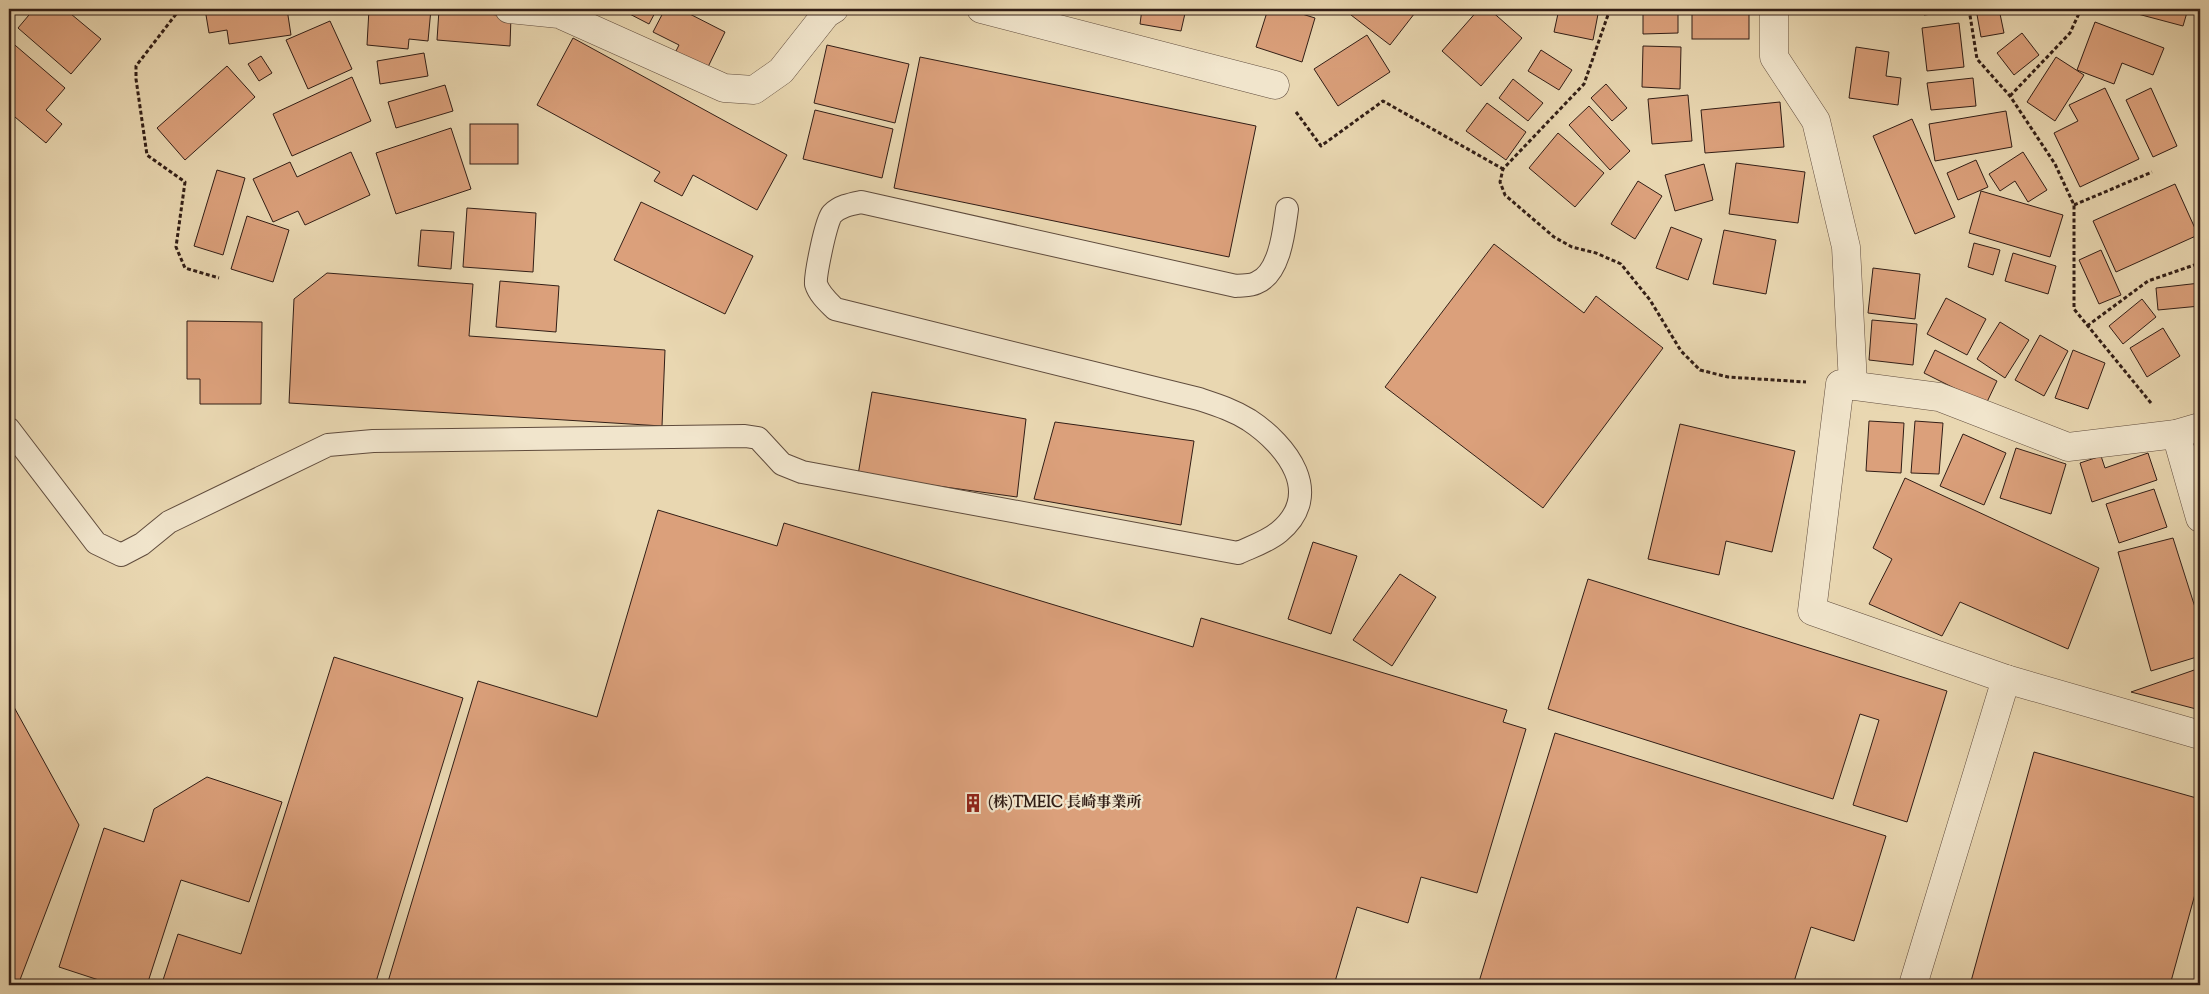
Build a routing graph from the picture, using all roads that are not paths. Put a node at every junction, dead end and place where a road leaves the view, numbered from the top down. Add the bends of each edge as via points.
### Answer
1 (509, 9) edge
2 (834, 9) edge
3 (981, 9) edge
4 (1774, 9) edge
5 (1276, 85) road end
6 (1287, 209) dead end
7 (1846, 384) junction
8 (9, 429) edge
9 (2188, 430) edge
10 (2200, 518) edge
11 (2006, 679) junction
12 (2200, 735) edge
13 (1912, 985) edge

1 - 2 street via 559,14 724,88 754,90 781,70 826,14
3 - 5 street
4 - 7 street via 1774,57 1816,121 1846,247
6 - 8 lane via 1281,250 1264,278 1255,284 1236,286 861,202 847,205 830,215 816,283 834,309 1199,400 1225,407 1249,420 1273,439 1292,463 1301,495 1279,533 1238,553 802,472 782,464 758,438 745,436 373,441 328,445 169,522 142,544 120,555 96,544
7 - 9 street via 1939,397 2068,447
7 - 11 street via 1812,612
9 - 10 street
11 - 12 street
11 - 13 street

